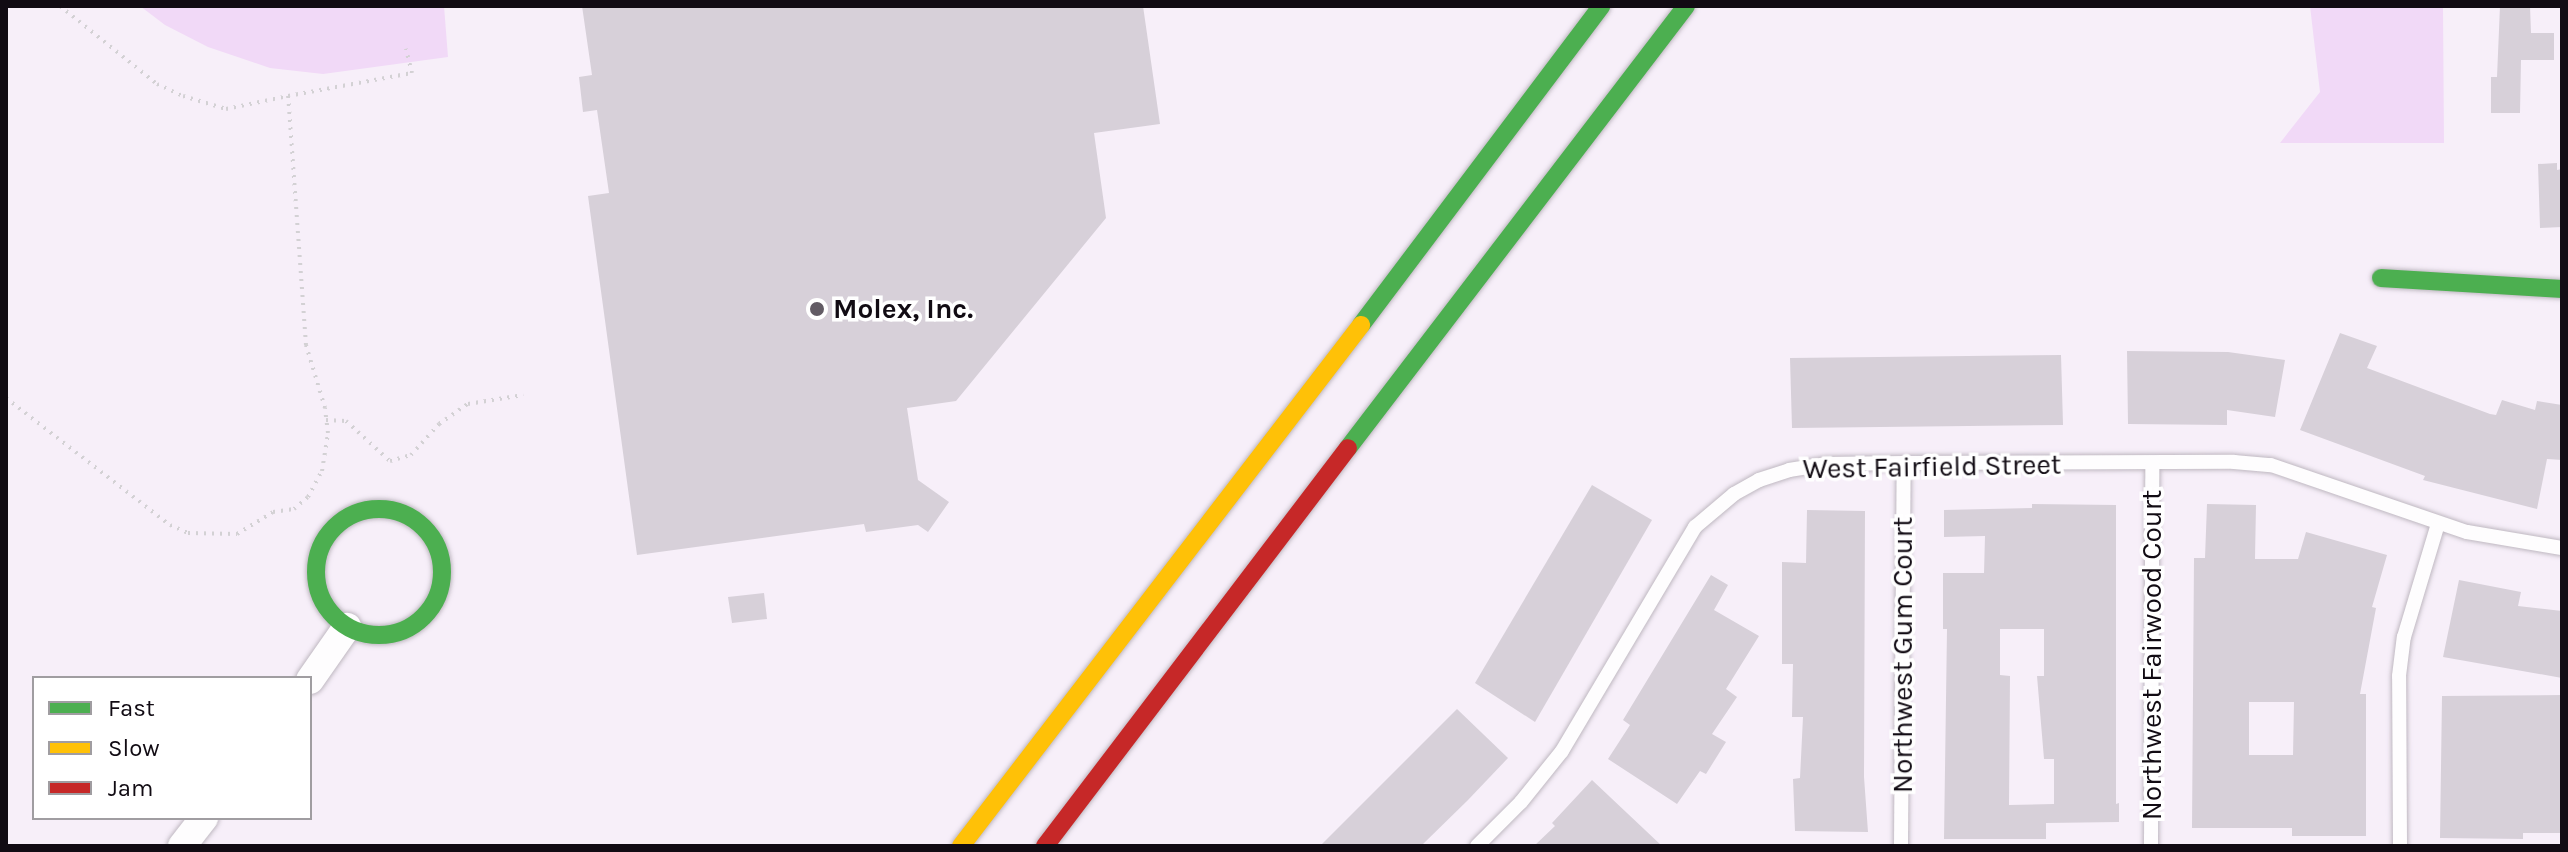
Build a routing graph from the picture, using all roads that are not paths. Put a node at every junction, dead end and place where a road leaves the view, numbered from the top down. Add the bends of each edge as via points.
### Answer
1 (1601, 6) edge
2 (1686, 6) edge
3 (2381, 278) dead end
4 (2562, 289) edge
5 (1904, 463) junction
6 (2152, 465) junction
7 (2438, 524) junction
8 (2562, 548) edge
9 (347, 627) junction
10 (312, 677) edge
11 (202, 820) edge
12 (182, 846) edge
13 (961, 846) edge
14 (1045, 846) edge
15 (1477, 846) edge
16 (1901, 846) edge
17 (2151, 846) edge
18 (2400, 846) edge

1 - 13 main road
2 - 14 main road
3 - 4 main road
5 - 6 lane, West Fairfield Street
5 - 15 lane, West Fairfield Street via 1789,470 1759,480 1712,510 1680,549 1562,751
5 - 16 lane, Northwest Gum Court
6 - 7 lane, West Fairfield Street via 2271,465
6 - 17 lane, Northwest Fairwood Court
7 - 8 lane, West Fairfield Street
7 - 18 lane via 2404,637 2399,676
9 - 9 main road via 383,636 401,632 433,606 442,577 438,547 410,516 389,509 367,510 347,517 325,541 315,572 319,593 330,613
9 - 10 street
11 - 12 street

